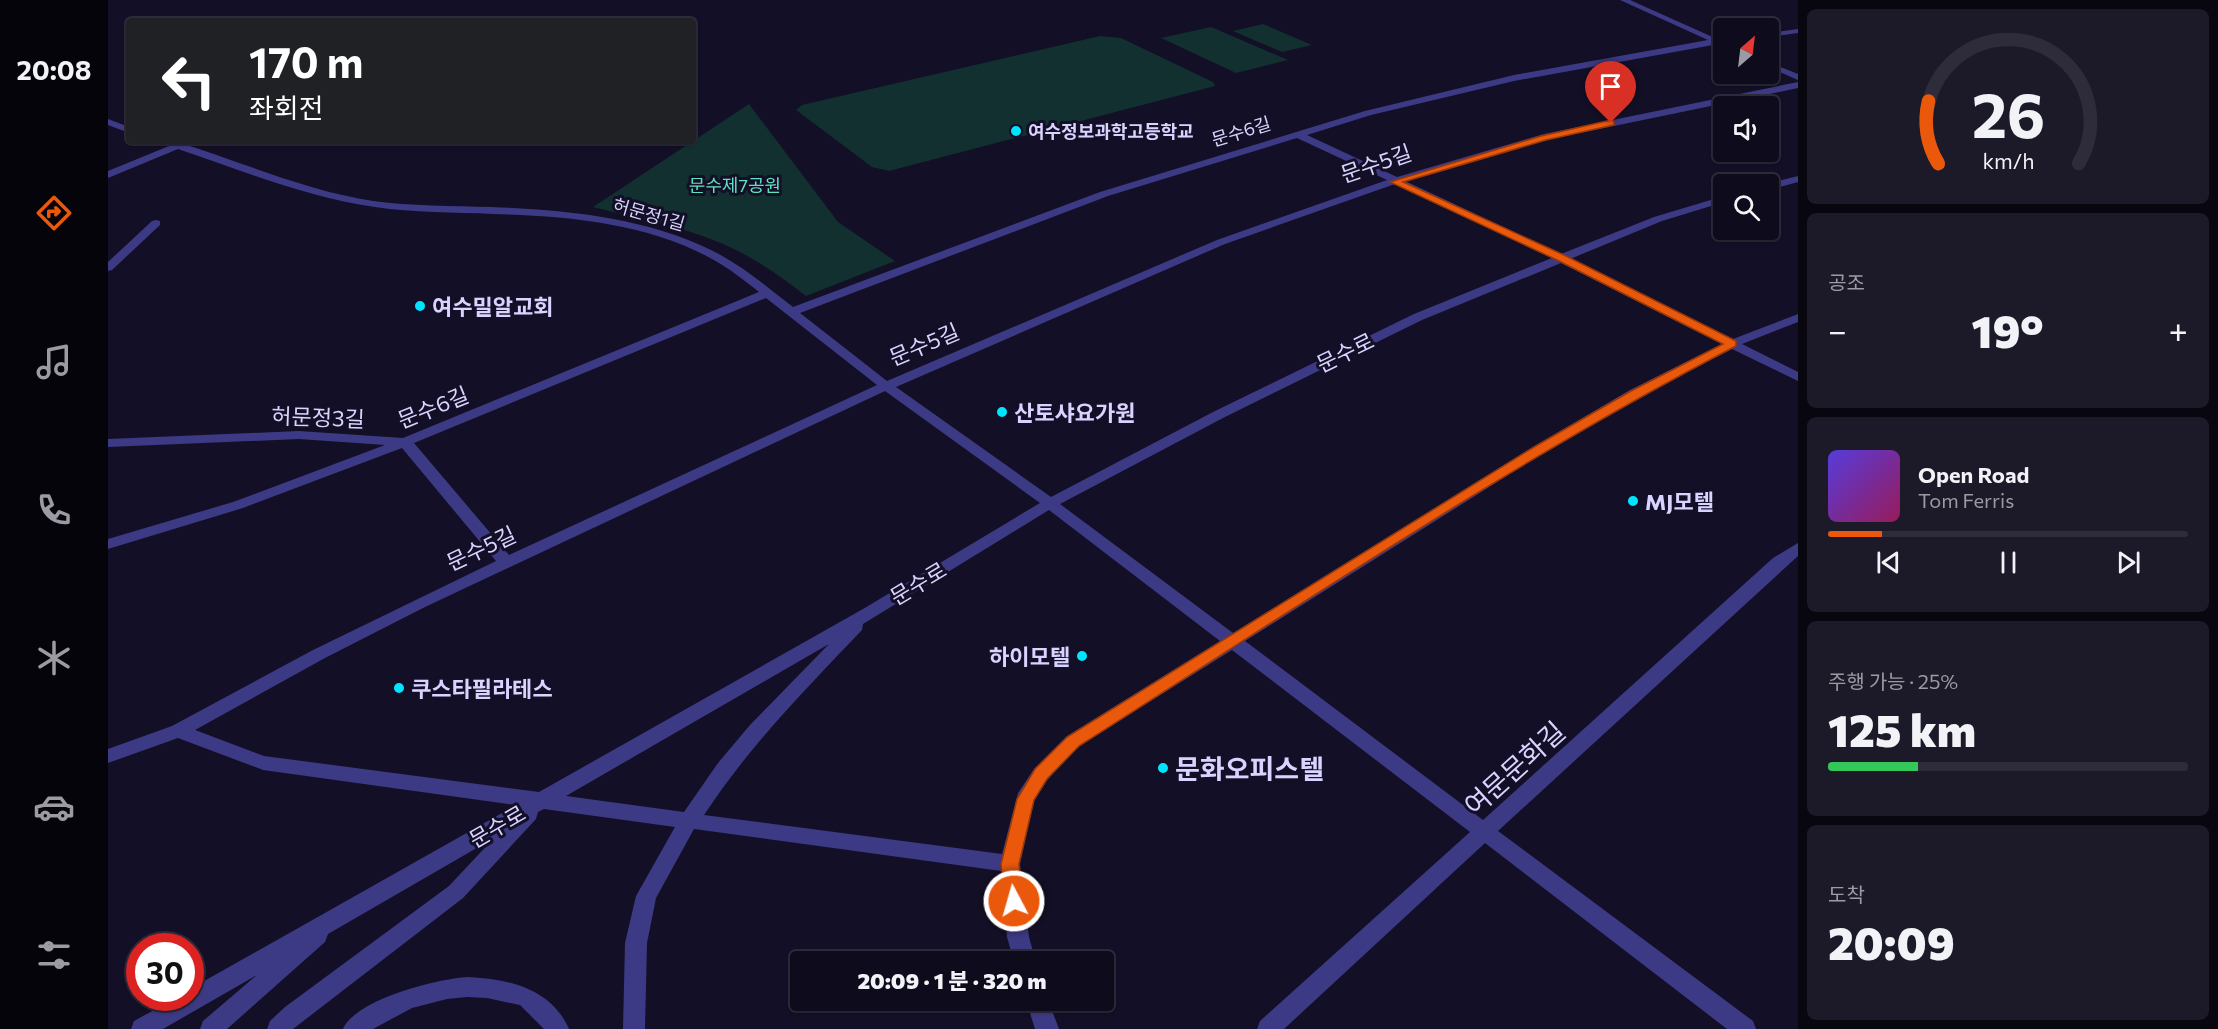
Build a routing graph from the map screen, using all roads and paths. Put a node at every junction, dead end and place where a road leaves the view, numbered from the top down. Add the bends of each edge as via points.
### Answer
1 (1624, 0) edge
2 (1798, 31) edge
3 (1779, 34) edge
4 (1713, 39) edge
5 (1713, 43) edge
6 (1779, 69) edge
7 (1798, 77) edge
8 (1798, 85) edge
9 (108, 122) edge
10 (126, 129) edge
11 (1297, 134) junction
12 (175, 144) edge
13 (179, 145) junction
14 (108, 175) edge
15 (1798, 179) edge
16 (1395, 182) junction
17 (1779, 184) edge
18 (1713, 202) edge
19 (156, 223) dead end
20 (1560, 258) junction
21 (108, 268) edge
22 (768, 293) junction
23 (791, 312) junction
24 (1798, 318) edge
25 (1732, 344) junction
26 (1798, 377) edge
27 (886, 386) junction
28 (405, 442) junction
29 (108, 443) edge
30 (1050, 503) junction
31 (108, 544) edge
32 (1798, 548) edge
33 (506, 562) junction
34 (869, 613) junction
35 (1233, 640) junction
36 (178, 731) junction
37 (108, 756) edge
38 (539, 801) junction
39 (689, 821) junction
40 (1484, 831) junction
41 (1010, 864) junction
42 (340, 915) junction
43 (1022, 951) edge
44 (1040, 1011) edge
45 (142, 1029) edge
46 (211, 1029) edge
47 (278, 1029) edge
48 (354, 1029) edge
49 (558, 1029) edge
50 (633, 1029) edge
51 (1048, 1029) edge
52 (1268, 1029) edge
53 (1745, 1029) edge

1 - 4 street
2 - 3 street
5 - 11 street, 문수6길 via 1469,88
6 - 7 street
8 - 16 street, 문수5길 via 1544,137
9 - 10 street
11 - 16 street
11 - 23 street, 문수6길 via 1104,194
12 - 13 street, 허문정1길
13 - 14 street
13 - 22 street, 허문정1길 via 274,180 370,204 564,214 632,226 712,254
15 - 17 street
16 - 20 street
16 - 27 street, 문수5길 via 1221,242
18 - 20 street, 문수로 via 1658,219
19 - 21 street
20 - 25 street
20 - 30 street, 문수로 via 1407,322
22 - 23 street, 허문정1길
22 - 28 street, 문수6길
23 - 27 street, 허문정1길
24 - 25 street
25 - 26 street
25 - 35 street via 1635,393 1538,450
27 - 30 street, 허문정1길
27 - 33 street, 문수5길
28 - 29 street, 허문정3길 via 299,435
28 - 31 street, 문수6길 via 238,505
28 - 33 street
30 - 34 street, 문수로
30 - 35 street, 허문정1길
32 - 40 street, 여문문화길
33 - 36 street, 문수5길 via 319,654
34 - 38 street, 문수로
34 - 39 street via 756,730
35 - 40 street, 허문정1길
35 - 41 street via 1073,741 1041,774 1025,799
36 - 37 street, 문수5길
36 - 38 street via 263,763
38 - 39 street
38 - 42 street, 문수로
38 - 47 street via 456,892
39 - 41 street
39 - 50 street via 646,896 636,943
40 - 52 street, 여문문화길
40 - 53 street, 허문정1길
41 - 43 street
42 - 45 street, 문수로
42 - 46 street
44 - 51 street
48 - 49 street via 376,1014 453,986 489,986 528,998

